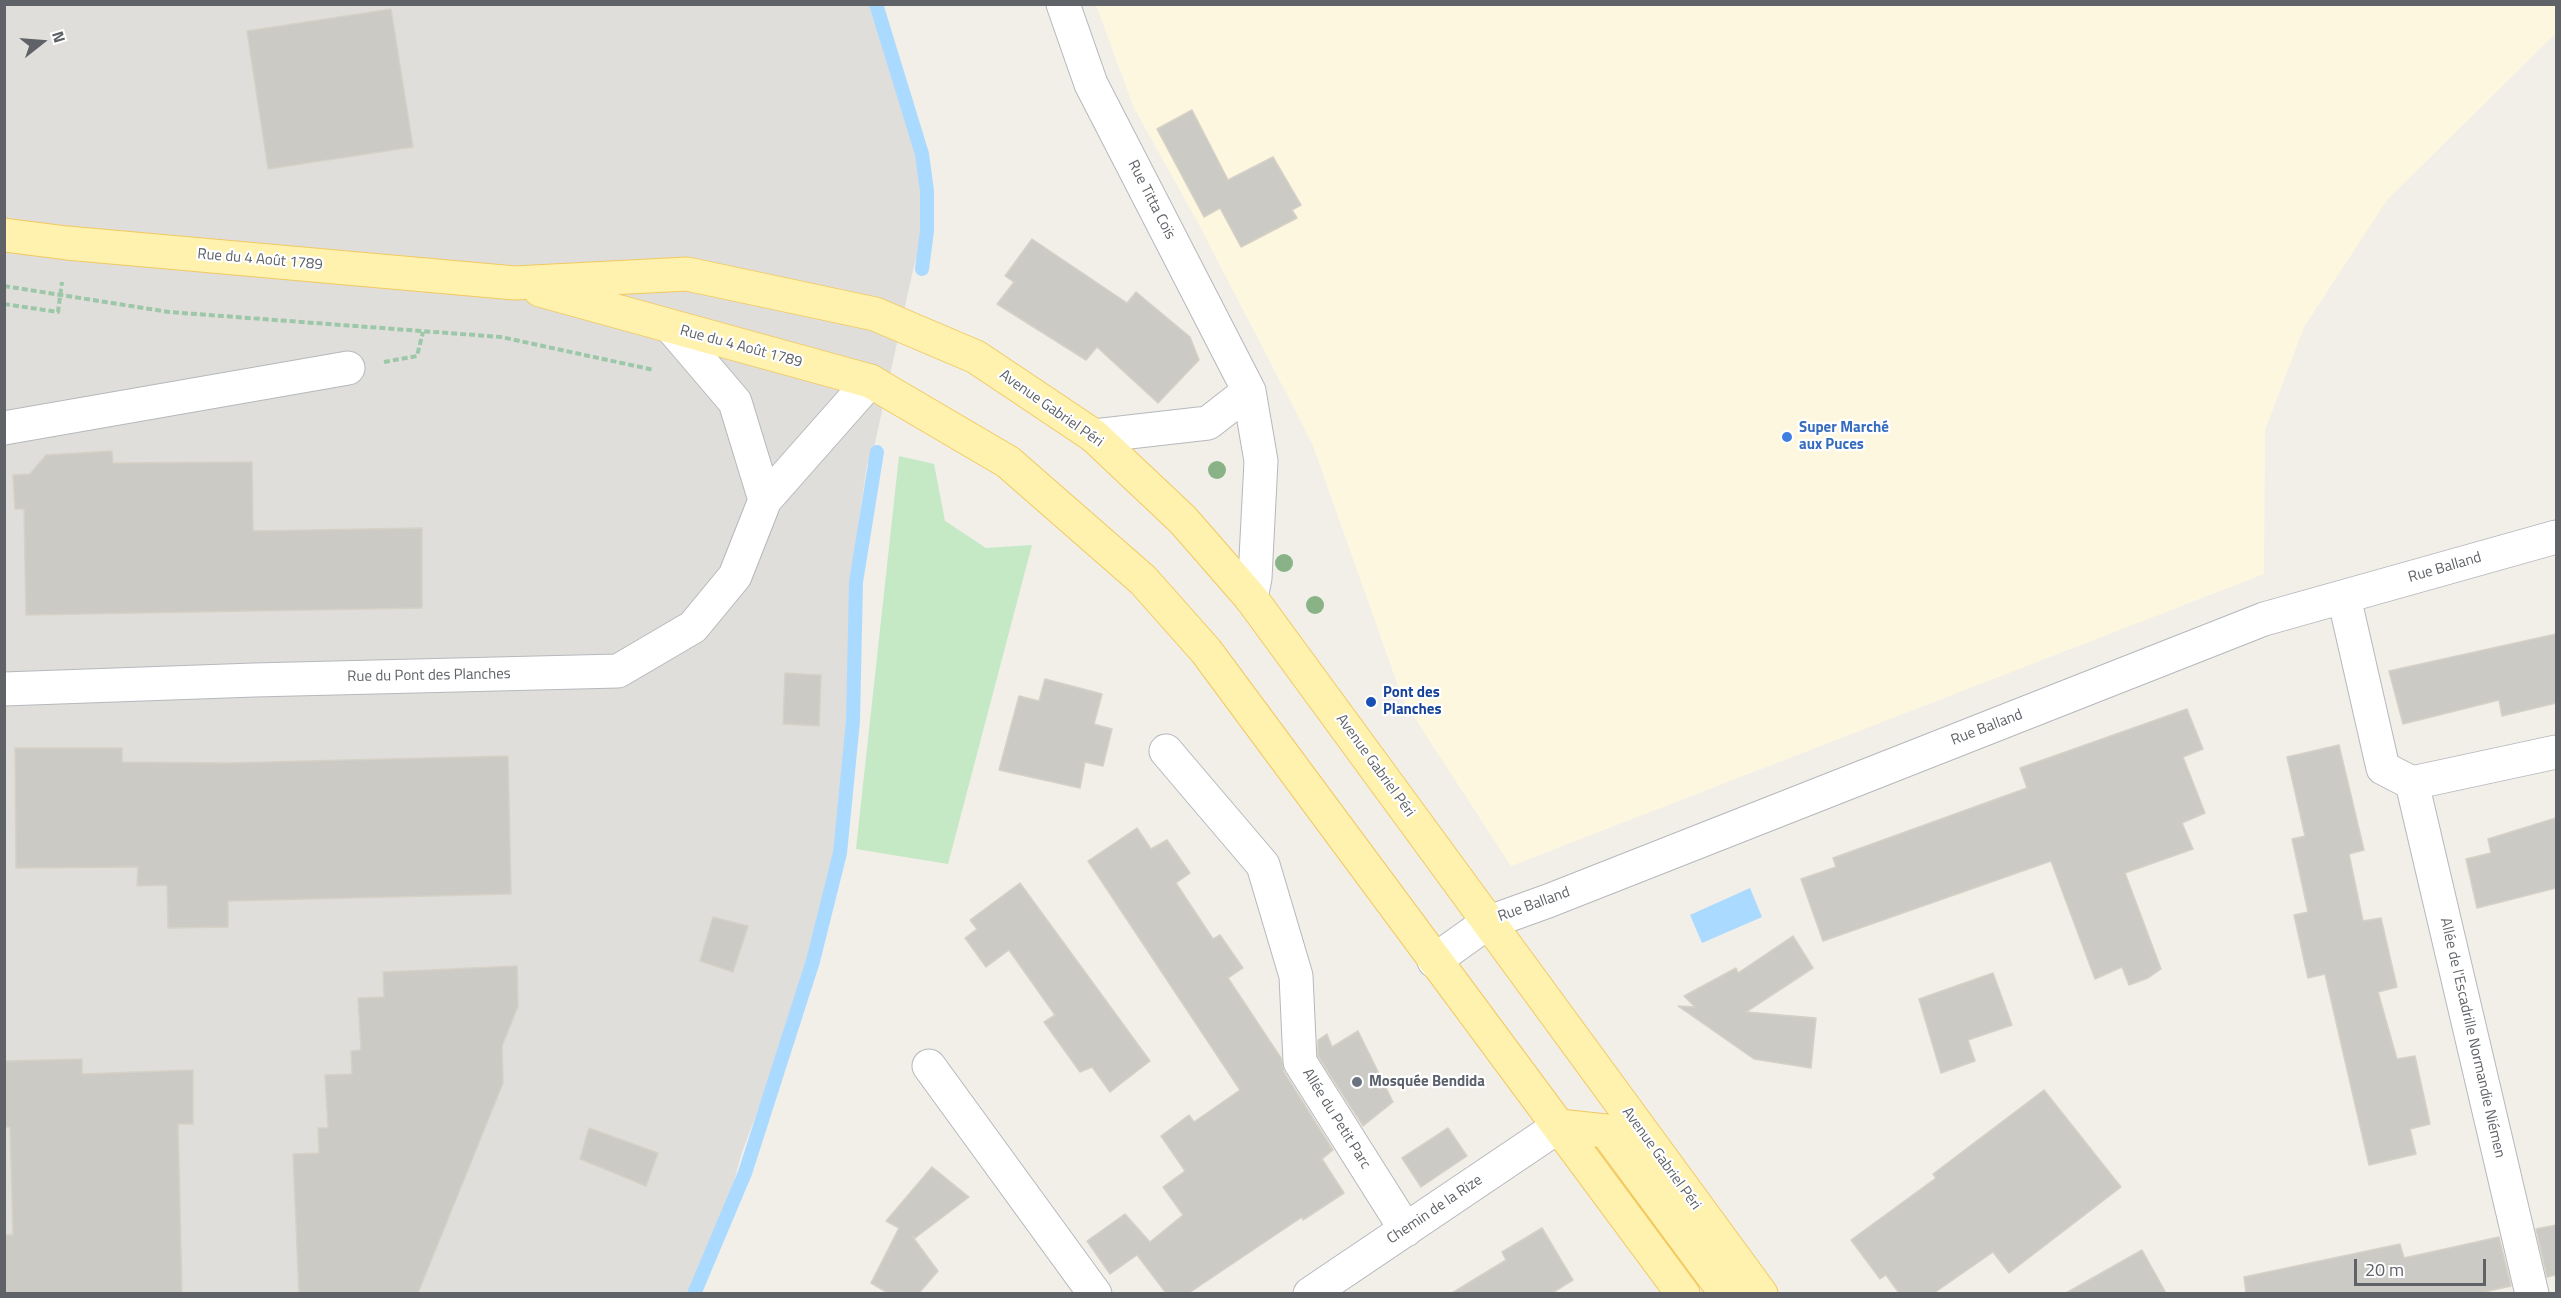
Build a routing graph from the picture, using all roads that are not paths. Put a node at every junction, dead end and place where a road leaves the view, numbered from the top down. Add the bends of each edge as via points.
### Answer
1 (1063, 4) edge
2 (4, 235) edge
3 (515, 283) junction
4 (906, 327) joint
5 (672, 328) junction
6 (348, 368) road end
7 (883, 389) junction
8 (1249, 390) junction
9 (4, 428) edge
10 (1094, 436) junction
11 (765, 500) junction
12 (2556, 537) edge
13 (2344, 597) junction
14 (1251, 598) junction
15 (4, 689) edge
16 (1166, 751) dead end
17 (2556, 752) edge
18 (2412, 783) junction
19 (1487, 923) junction
20 (1434, 961) junction
21 (929, 1066) dead end
22 (1559, 1126) junction
23 (1406, 1230) junction
24 (1095, 1293) edge
25 (1311, 1293) edge
26 (1683, 1293) edge
27 (1742, 1293) edge
28 (1761, 1293) edge
29 (2532, 1293) edge

1 - 8 street, Rue Titta Coïs via 1091,84
2 - 3 main road, Rue du 4 Août 1789
3 - 4 main road, Rue du 4 Août 1789 via 687,274 875,314
3 - 5 main road, Rue du 4 Août 1789
4 - 10 main road, Avenue Gabriel Péri via 976,357
5 - 7 main road, Rue du 4 Août 1789
5 - 11 street via 735,402
6 - 9 street
7 - 11 street, Rue du Pont des Planches
7 - 20 main road via 1008,462 1143,580 1206,651
8 - 10 street via 1208,423
8 - 14 street, Rue Titta Coïs via 1260,461
10 - 14 main road, Avenue Gabriel Péri via 1183,520
11 - 15 street, Rue du Pont des Planches via 735,576 693,627 618,672
12 - 13 street, Rue Balland
13 - 18 street via 2383,768
13 - 19 street, Rue Balland via 2264,619
14 - 19 main road, Avenue Gabriel Péri
16 - 23 street, Allée du Petit Parc via 1263,865 1296,976 1300,1062
17 - 18 street
18 - 29 street, Allée de l'Escadrille Normandie Niémen
19 - 20 street, Rue Balland
19 - 28 main road, Avenue Gabriel Péri
20 - 22 main road
21 - 24 street
22 - 23 street, Chemin de la Rize
22 - 26 main road
22 - 27 main road, Avenue Gabriel Péri via 1606,1131 1716,1280
23 - 25 street, Chemin de la Rize

